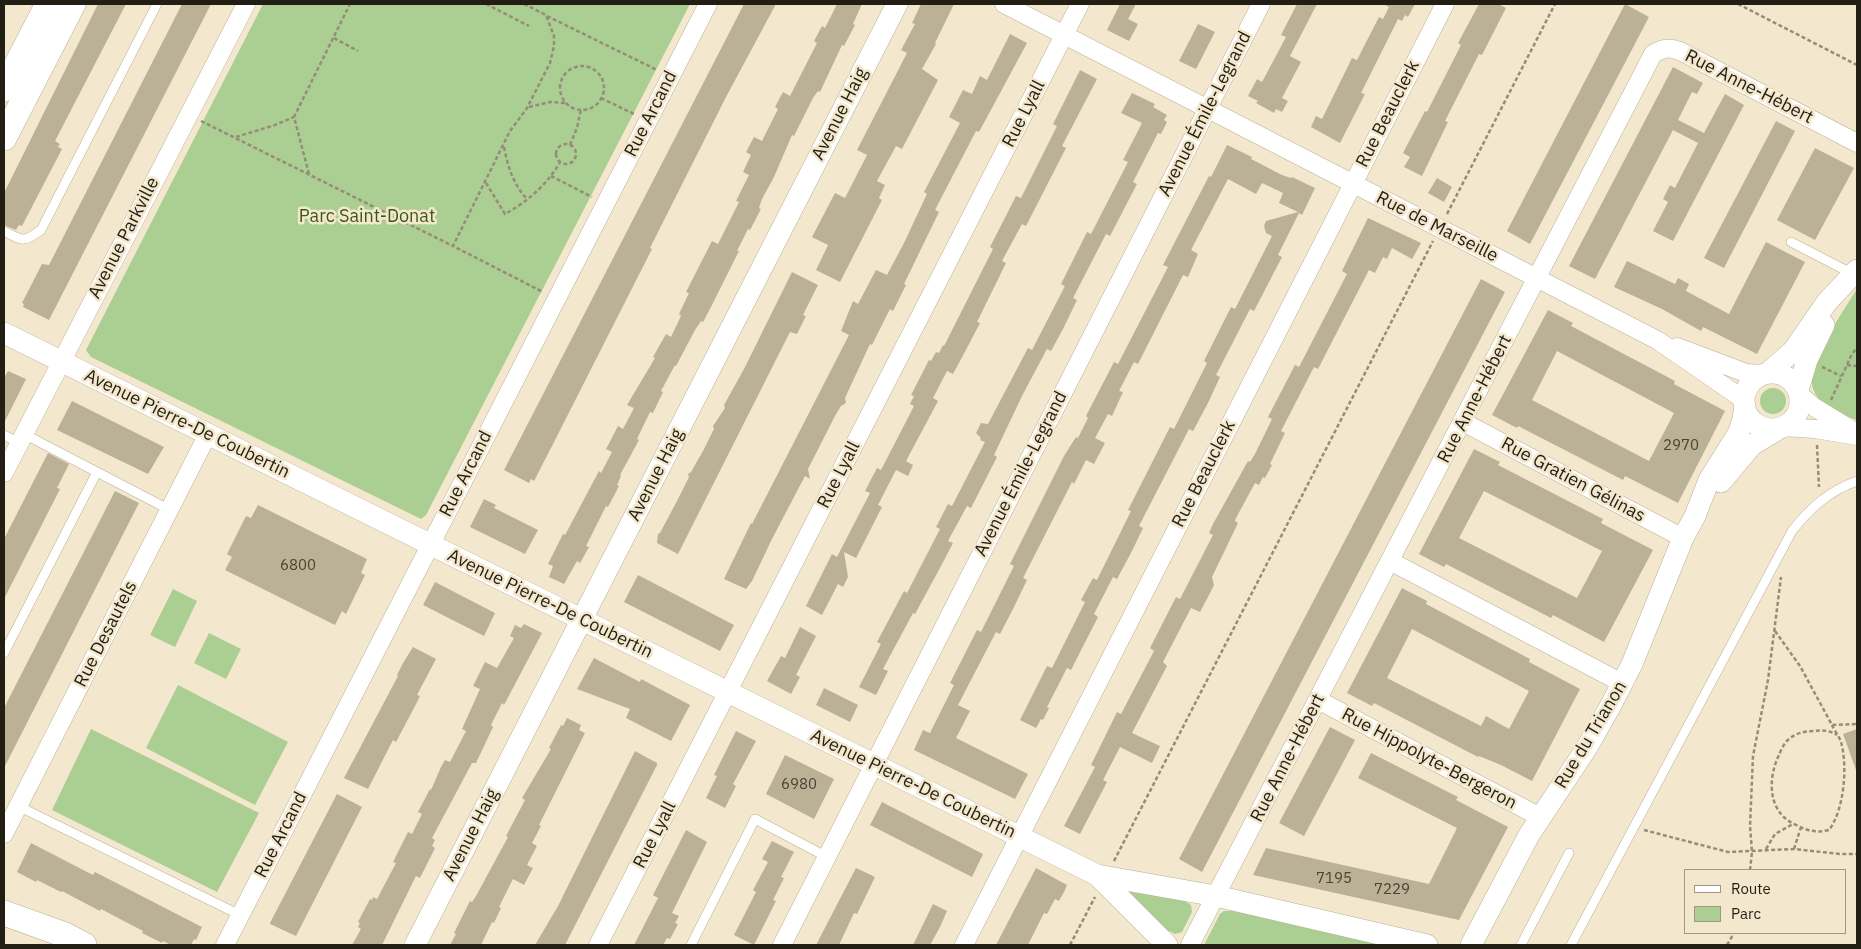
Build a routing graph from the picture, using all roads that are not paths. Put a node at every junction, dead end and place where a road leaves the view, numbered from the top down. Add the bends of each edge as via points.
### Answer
1 (48, 4) edge
2 (73, 4) edge
3 (157, 4) edge
4 (246, 4) edge
5 (708, 4) edge
6 (896, 4) edge
7 (1004, 4) edge
8 (1080, 4) edge
9 (1261, 4) edge
10 (1445, 4) edge
11 (1064, 35) junction
12 (4, 89) edge
13 (1208, 108) junction
14 (4, 138) edge
15 (1857, 143) edge
16 (1352, 183) junction
17 (4, 232) edge
18 (1791, 242) dead end
19 (1853, 275) edge
20 (1536, 278) junction
21 (4, 333) edge
22 (1657, 340) junction
23 (61, 362) junction
24 (1766, 374) junction
25 (1799, 393) junction
26 (1745, 404) junction
27 (1463, 422) junction
28 (1781, 427) junction
29 (208, 434) junction
30 (1857, 435) edge
31 (16, 437) edge
32 (97, 472) junction
33 (4, 473) edge
34 (1857, 481) edge
35 (170, 510) junction
36 (1695, 516) junction
37 (1683, 538) junction
38 (430, 544) junction
39 (1390, 561) junction
40 (582, 620) junction
41 (4, 653) edge
42 (1622, 683) junction
43 (728, 692) junction
44 (1318, 700) junction
45 (874, 765) junction
46 (18, 806) junction
47 (1540, 817) junction
48 (6, 826) edge
49 (1020, 837) junction
50 (1569, 853) dead end
51 (827, 857) junction
52 (1102, 878) junction
53 (1216, 896) junction
54 (4, 913) edge
55 (240, 915) junction
56 (70, 942) edge
57 (225, 945) edge
58 (415, 945) edge
59 (598, 945) edge
60 (691, 945) edge
61 (782, 945) edge
62 (964, 945) edge
63 (1167, 945) edge
64 (1190, 945) edge
65 (1427, 945) edge
66 (1471, 945) edge
67 (1521, 945) edge
68 (1572, 945) edge

1 - 12 main road
2 - 14 main road
3 - 17 lane via 41,230 27,240
4 - 23 street, Avenue Parkville
5 - 38 street, Rue Arcand
6 - 40 street, Avenue Haig
7 - 11 street, Rue de Marseille
8 - 11 street, Rue Lyall
9 - 13 street, Avenue Émile-Legrand
10 - 16 street, Rue Beauclerk
11 - 13 street, Rue de Marseille
11 - 43 street, Rue Lyall
13 - 16 street, Rue de Marseille
13 - 45 street, Avenue Émile-Legrand
15 - 20 street, Rue Anne-Hébert via 1680,51 1662,48 1653,54
16 - 20 street, Rue de Marseille
16 - 49 street, Rue Beauclerk
18 - 19 lane
19 - 24 street via 1827,302 1793,352
19 - 25 street via 1807,360
20 - 22 street, Rue de Marseille
20 - 27 street, Rue Anne-Hébert
21 - 23 street, Avenue Pierre-De Coubertin
22 - 24 street, Rue de Marseille via 1746,373
22 - 26 street, Rue de Marseille
23 - 29 street, Avenue Pierre-De Coubertin
23 - 31 street, Avenue Parkville
24 - 25 street via 1785,376
24 - 26 street via 1751,383
25 - 28 street via 1797,414
25 - 30 street via 1814,407
26 - 28 street via 1749,416 1758,425 1770,429
26 - 36 street, Rue du Trianon via 1739,432 1709,480
27 - 37 street, Rue Gratien Gélinas
27 - 39 street, Rue Anne-Hébert
28 - 30 street
28 - 36 street, Rue du Trianon via 1752,445
29 - 35 street, Rue Desautels
29 - 38 street, Avenue Pierre-De Coubertin
31 - 32 lane
31 - 33 street, Avenue Parkville
32 - 35 lane
32 - 41 lane
34 - 68 lane via 1822,499 1805,513 1792,531
35 - 46 street, Rue Desautels
36 - 37 street, Rue du Trianon
37 - 42 street, Rue du Trianon via 1642,642
38 - 40 street, Avenue Pierre-De Coubertin
38 - 55 street, Rue Arcand
39 - 42 street
39 - 44 street, Rue Anne-Hébert
40 - 43 street, Avenue Pierre-De Coubertin
40 - 58 street, Avenue Haig
42 - 47 street, Rue du Trianon via 1586,749
43 - 45 street, Avenue Pierre-De Coubertin
43 - 59 street, Rue Lyall
44 - 47 street, Rue Hippolyte-Bergeron
44 - 53 street, Rue Anne-Hébert
45 - 49 street, Avenue Pierre-De Coubertin
45 - 51 street, Avenue Émile-Legrand
46 - 48 street, Rue Desautels
46 - 55 lane
47 - 66 street, Rue du Trianon
49 - 52 street, Avenue Pierre-De Coubertin
49 - 62 street, Rue Beauclerk
50 - 67 lane
51 - 60 lane via 755,820
51 - 61 street, Avenue Émile-Legrand
52 - 53 street, Avenue Pierre-De Coubertin
52 - 63 street, Avenue Pierre-De Coubertin
53 - 64 street, Rue Anne-Hébert
53 - 65 street, Avenue Pierre-De Coubertin
54 - 56 main road
55 - 57 street, Rue Arcand

